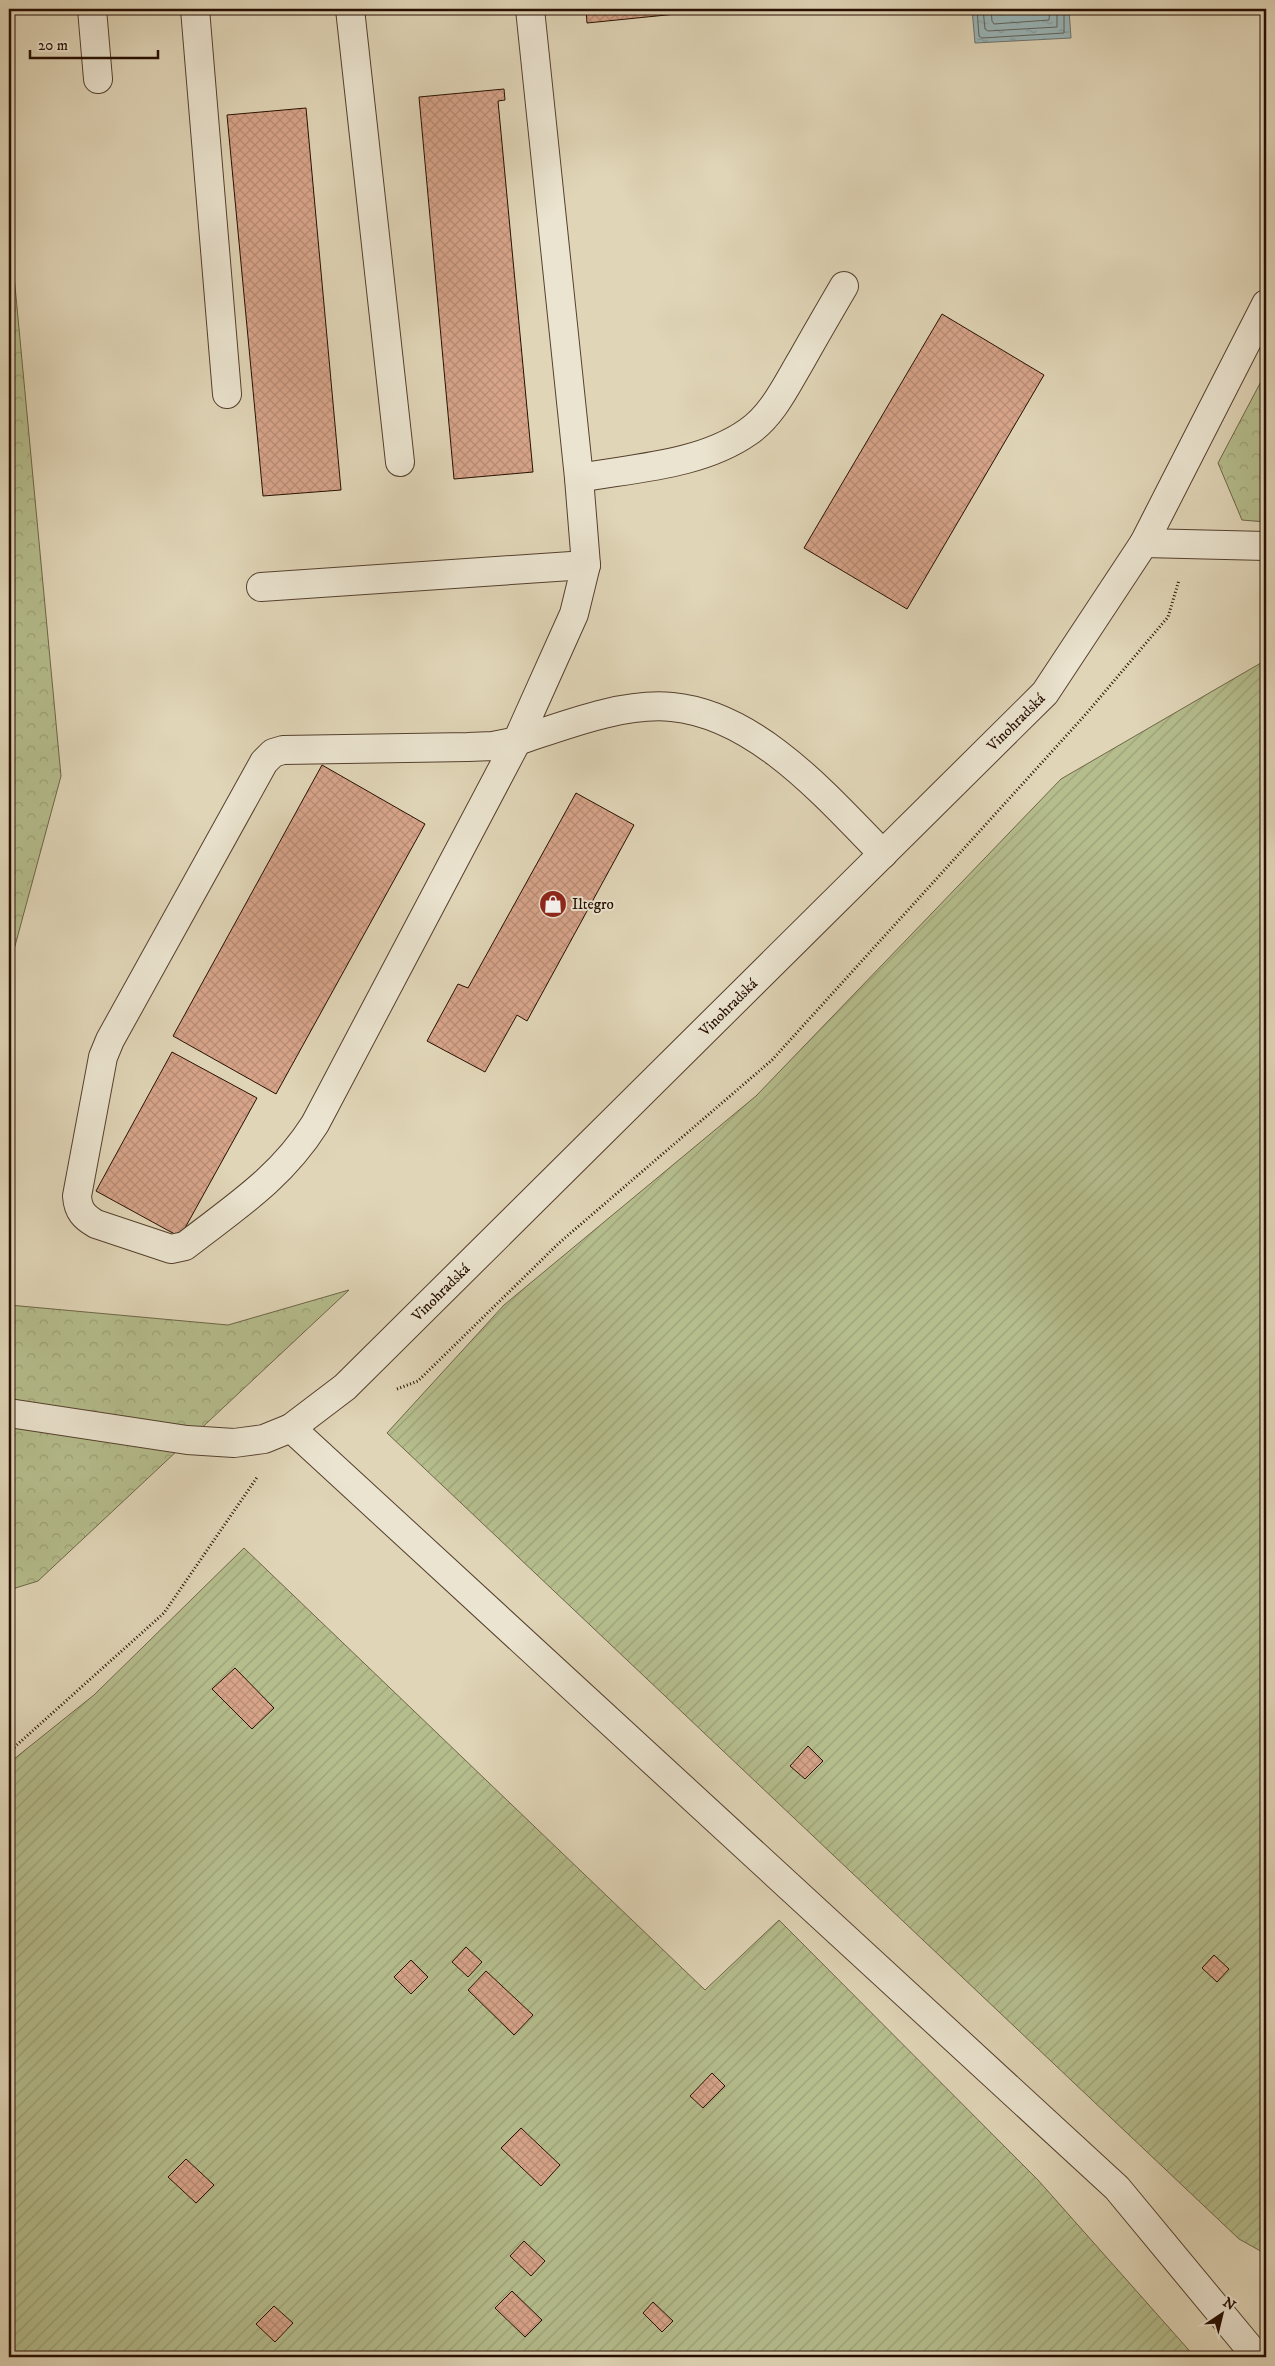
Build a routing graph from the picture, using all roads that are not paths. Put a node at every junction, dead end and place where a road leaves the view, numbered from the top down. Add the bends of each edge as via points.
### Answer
1 (92, 9) edge
2 (195, 9) edge
3 (350, 9) edge
4 (530, 9) edge
5 (98, 79) dead end
6 (844, 286) dead end
7 (1266, 304) edge
8 (227, 394) dead end
9 (400, 462) dead end
10 (579, 478) junction
11 (1144, 543) junction
12 (1266, 546) edge
13 (586, 565) junction
14 (261, 587) dead end
15 (517, 741) junction
16 (883, 854) junction
17 (9, 1413) edge
18 (291, 1428) junction
19 (1257, 2357) edge

1 - 5 street
2 - 8 street
3 - 9 street
4 - 10 street
6 - 10 street via 770,411 750,431 704,453
7 - 11 street, Vinohradská
10 - 13 street
11 - 12 street
11 - 16 street, Vinohradská via 1045,693
13 - 14 street
13 - 15 street via 574,614
15 - 15 street via 476,747 283,750 273,753 264,762 103,1057 77,1196 81,1212 87,1219 171,1249 185,1246 260,1188 290,1160 315,1124
15 - 16 street via 571,723 631,709 671,707 695,711 756,738 780,756 831,800
16 - 18 street, Vinohradská via 345,1387
17 - 18 street, Vinohradská via 187,1440 234,1443 264,1439
18 - 19 street via 1116,2188

